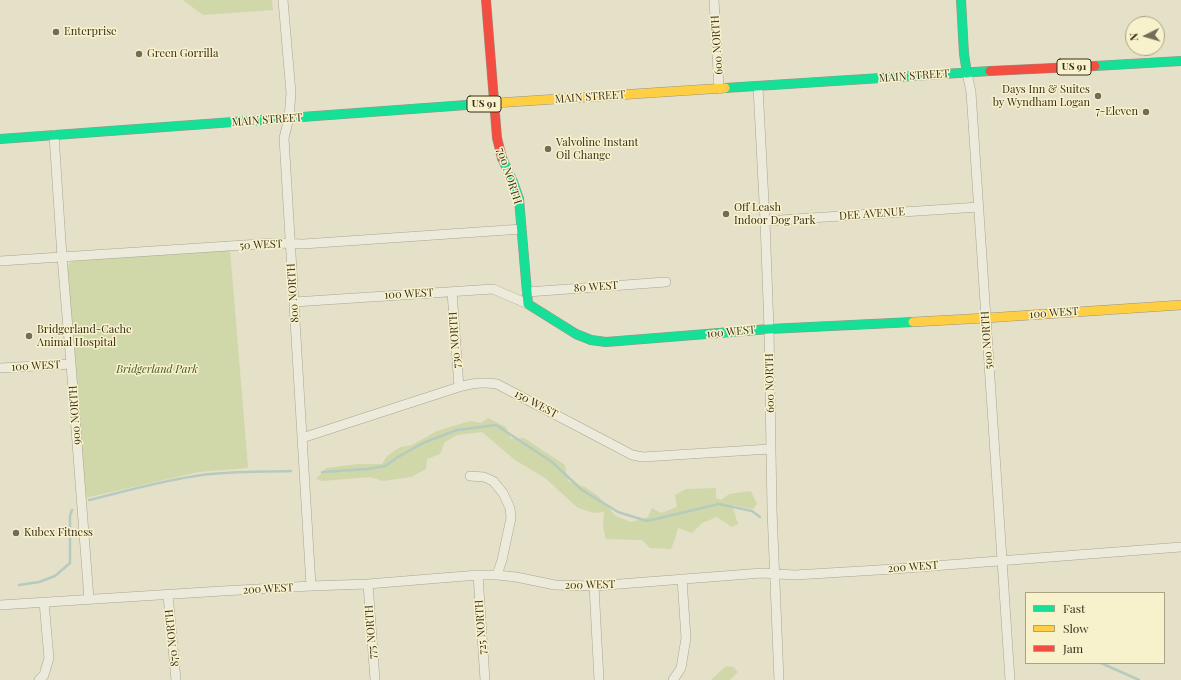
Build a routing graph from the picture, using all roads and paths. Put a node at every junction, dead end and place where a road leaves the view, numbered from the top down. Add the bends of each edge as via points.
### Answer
1 (283, 0) edge
2 (486, 0) edge
3 (714, 0) edge
4 (961, 0) edge
5 (1181, 61) edge
6 (967, 73) junction
7 (758, 87) junction
8 (719, 89) junction
9 (494, 104) junction
10 (289, 118) junction
11 (54, 135) junction
12 (0, 139) edge
13 (979, 207) junction
14 (765, 221) junction
15 (522, 229) junction
16 (290, 244) junction
17 (62, 257) junction
18 (0, 261) edge
19 (666, 282) dead end
20 (452, 292) junction
21 (527, 292) junction
22 (294, 302) junction
23 (528, 304) junction
24 (1181, 305) edge
25 (986, 318) junction
26 (769, 329) junction
27 (71, 364) junction
28 (0, 368) edge
29 (459, 387) junction
30 (302, 438) junction
31 (770, 450) junction
32 (470, 476) dead end
33 (1181, 548) edge
34 (1002, 560) junction
35 (774, 573) junction
36 (478, 575) junction
37 (497, 575) junction
38 (682, 579) junction
39 (368, 584) junction
40 (311, 586) junction
41 (594, 586) junction
42 (168, 595) junction
43 (89, 599) junction
44 (44, 602) junction
45 (0, 605) edge
46 (38, 680) edge
47 (176, 680) edge
48 (375, 680) edge
49 (485, 680) edge
50 (598, 680) edge
51 (673, 680) edge
52 (779, 680) edge
53 (1010, 680) edge

1 - 10 street, 800 NORTH via 291,94
2 - 9 main road, 700 NORTH
3 - 8 street, 600 NORTH
4 - 6 main road, 500 NORTH
5 - 6 main road, MAIN STREET / US 91
6 - 7 main road, MAIN STREET / US 91
6 - 13 street, 500 NORTH via 971,92
7 - 8 main road, MAIN STREET / US 91
7 - 14 street, 600 NORTH
8 - 9 main road, MAIN STREET / US 91
9 - 10 main road, MAIN STREET / US 91
9 - 15 main road, 700 NORTH via 497,138 501,155 519,199
10 - 11 main road, MAIN STREET / US 91
10 - 16 street, 800 NORTH via 284,138
11 - 12 main road, MAIN STREET / US 91
11 - 17 street, 900 NORTH
13 - 14 street, DEE AVENUE
13 - 25 street, 500 NORTH
14 - 26 street, 600 NORTH
15 - 16 street, 50 WEST
15 - 21 main road, 700 NORTH
16 - 17 street, 50 WEST
16 - 22 street, 800 NORTH
17 - 18 street, 50 WEST
17 - 27 street, 900 NORTH
19 - 21 street, 80 WEST
20 - 22 street, 100 WEST
20 - 23 street, 100 WEST via 493,289
20 - 29 street, 730 NORTH
21 - 23 main road, 700 NORTH
22 - 30 street, 800 NORTH
23 - 26 main road, 100 WEST via 576,334 606,342
24 - 25 main road, 100 WEST
25 - 26 main road, 100 WEST
25 - 34 street, 500 NORTH
26 - 31 street, 600 NORTH
27 - 28 street, 100 WEST
27 - 43 street, 900 NORTH
29 - 30 street, 150 WEST
29 - 31 street, 150 WEST via 486,382 497,384 632,455 643,457
30 - 40 street, 800 NORTH
31 - 35 street, 600 NORTH
32 - 37 street via 493,481 503,493 510,508 511,518
33 - 34 street, 200 WEST
34 - 35 street, 200 WEST via 795,575
34 - 53 street, 500 NORTH
35 - 38 street, 200 WEST
35 - 52 street, 600 NORTH
36 - 37 street, 200 WEST
36 - 39 street, 200 WEST
36 - 49 street, 725 NORTH
37 - 41 street, 200 WEST via 555,585
38 - 41 street, 200 WEST
38 - 51 street via 686,638 681,668
39 - 40 street, 200 WEST
39 - 48 street, 775 NORTH
40 - 42 street, 200 WEST
41 - 50 street
42 - 43 street, 200 WEST
42 - 47 street, 870 NORTH
43 - 44 street, 200 WEST
44 - 45 street, 200 WEST
44 - 46 street via 49,658 44,675

